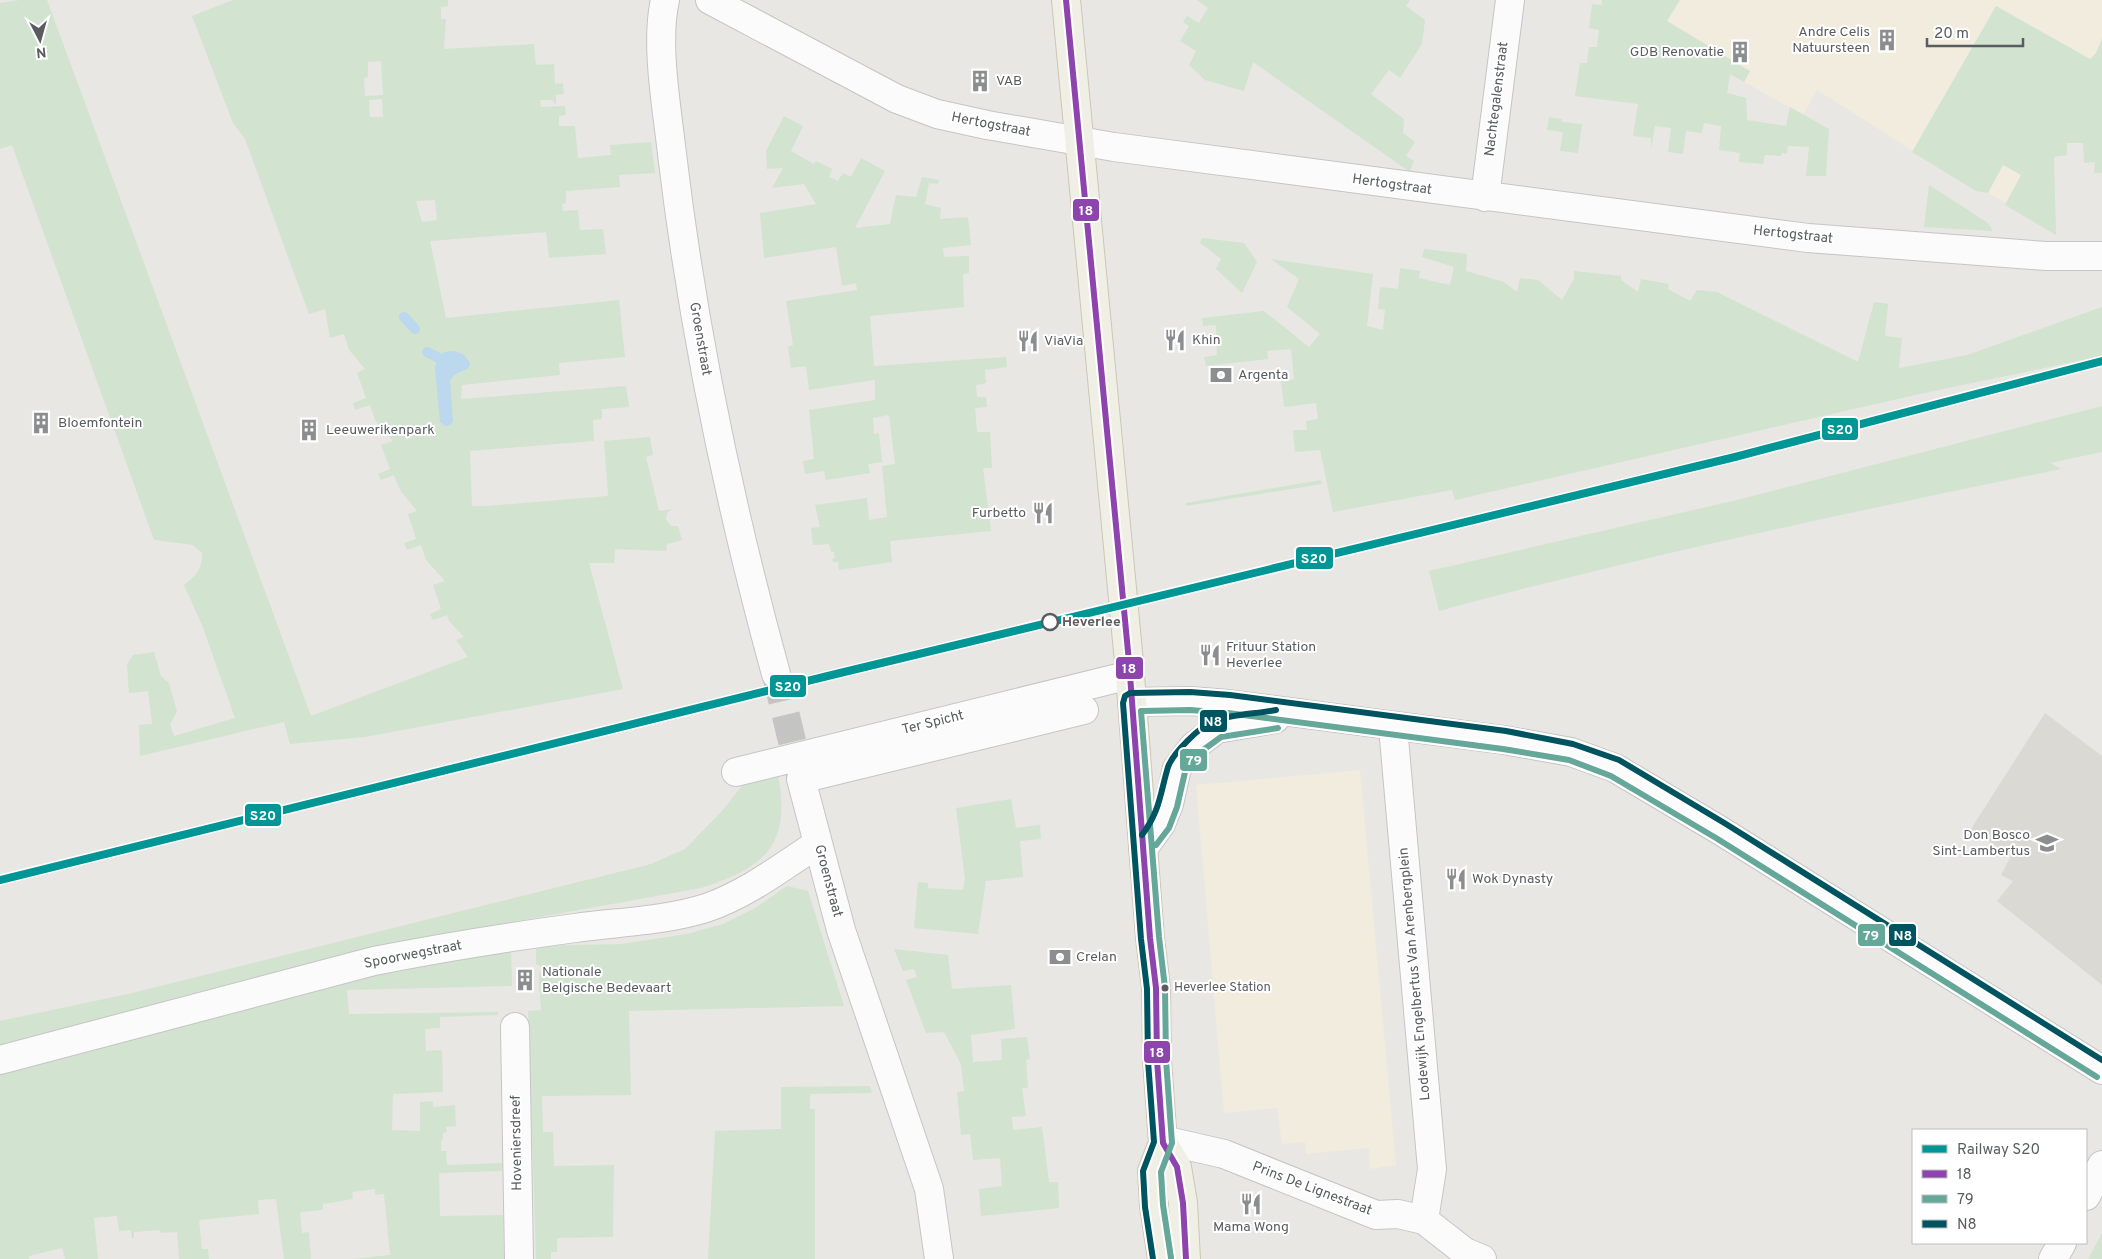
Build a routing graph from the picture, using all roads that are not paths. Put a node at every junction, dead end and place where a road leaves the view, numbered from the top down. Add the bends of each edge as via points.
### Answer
1 (665, 0) edge
2 (710, 0) edge
3 (1066, 0) edge
4 (1510, 0) edge
5 (1079, 141) junction
6 (1485, 197) junction
7 (2102, 256) edge
8 (776, 674) tunnel mouth
9 (1131, 688) junction
10 (1084, 710) dead end
11 (1299, 715) junction
12 (1393, 727) junction
13 (736, 772) dead end
14 (817, 844) junction
15 (1144, 849) junction
16 (515, 1027) dead end
17 (0, 1060) edge
18 (2102, 1070) edge
19 (1162, 1142) junction
20 (2102, 1165) edge
21 (2087, 1194) edge
22 (1424, 1220) junction
23 (2061, 1244) edge
24 (519, 1259) edge
25 (939, 1259) edge
26 (1162, 1259) edge
27 (1186, 1259) edge
28 (1482, 1259) edge
29 (2053, 1259) edge

1 - 8 street, Groenstraat via 660,20 681,234 722,459
2 - 5 street, Hertogstraat via 897,99 937,114
3 - 5 main road
4 - 6 street, Nachtegalenstraat
5 - 6 street, Hertogstraat
5 - 9 main road
6 - 7 street, Hertogstraat via 1808,238 2046,256
9 - 11 street, Ter Spicht via 1200,702
9 - 13 street, Ter Spicht
9 - 15 main road
10 - 14 street, Groenstraat via 801,779
11 - 12 street, Ter Spicht
11 - 15 street via 1217,729 1193,747 1177,768 1161,824
12 - 18 street, Ter Spicht via 1504,740 1571,752 1615,768
12 - 22 street, Lodewijk Engelbertus Van Arenbergplein via 1432,1169
14 - 17 street, Spoorwegstraat via 742,893 706,908 374,961
14 - 25 street, Groenstraat via 841,930 929,1189
15 - 19 main road via 1156,988
16 - 24 street, Hoveniersdreef
19 - 22 street, Prins De Lignestraat via 1224,1154 1376,1215 1398,1214
19 - 26 main road via 1152,1171
19 - 27 main road via 1177,1168 1183,1203
20 - 21 street
22 - 28 street, Prins De Lignestraat via 1465,1252
23 - 29 street

